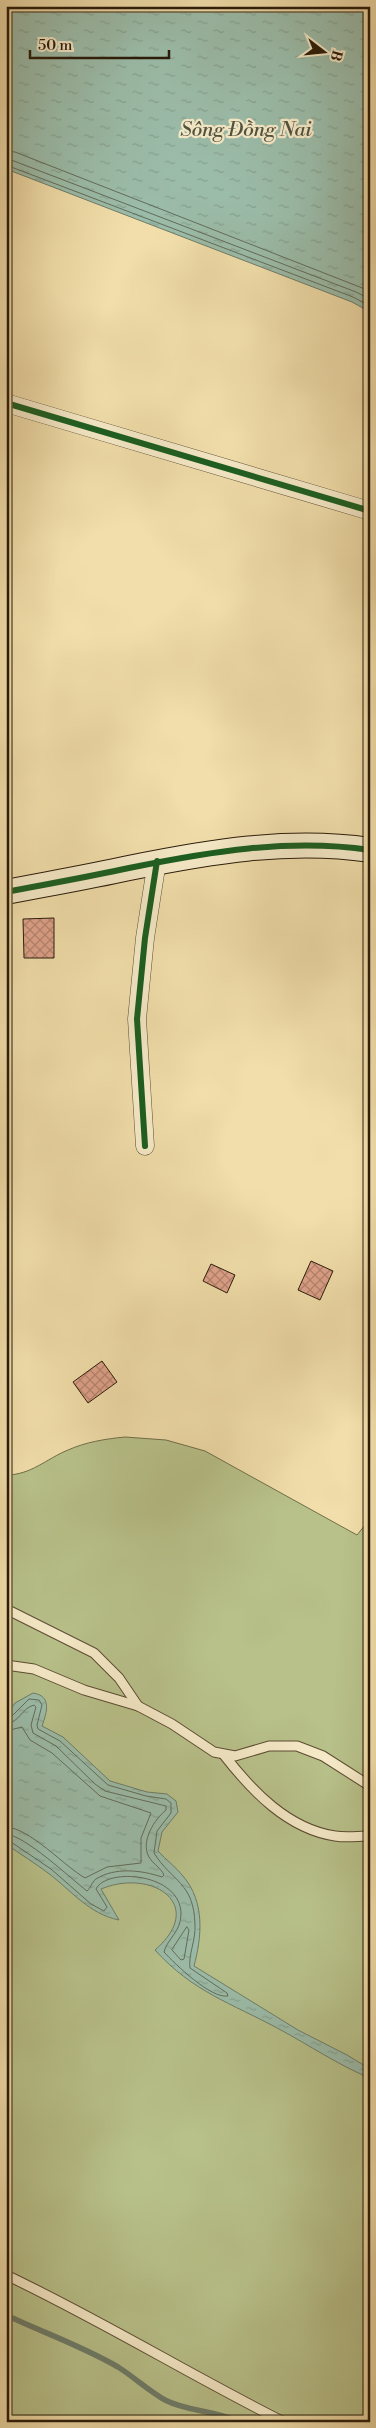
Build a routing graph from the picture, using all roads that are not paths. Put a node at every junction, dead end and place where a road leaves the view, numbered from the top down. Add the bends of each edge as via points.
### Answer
1 (6, 403) edge
2 (370, 511) edge
3 (370, 850) edge
4 (157, 861) junction
5 (6, 892) edge
6 (145, 1146) dead end
7 (6, 1609) edge
8 (6, 1665) edge
9 (138, 1706) junction
10 (224, 1755) junction
11 (370, 1786) edge
12 (370, 1836) edge
13 (6, 2275) edge
14 (284, 2422) edge

1 - 2 street
3 - 4 street via 346,846 260,846
4 - 5 street
4 - 6 street via 137,1019
7 - 9 lane via 94,1653 119,1678
8 - 9 lane via 34,1668 84,1690
9 - 10 lane via 172,1724 205,1748
10 - 11 lane via 245,1754 268,1746 297,1746 323,1756
10 - 12 lane via 255,1791 302,1826 336,1836
13 - 14 lane via 82,2312 172,2364

